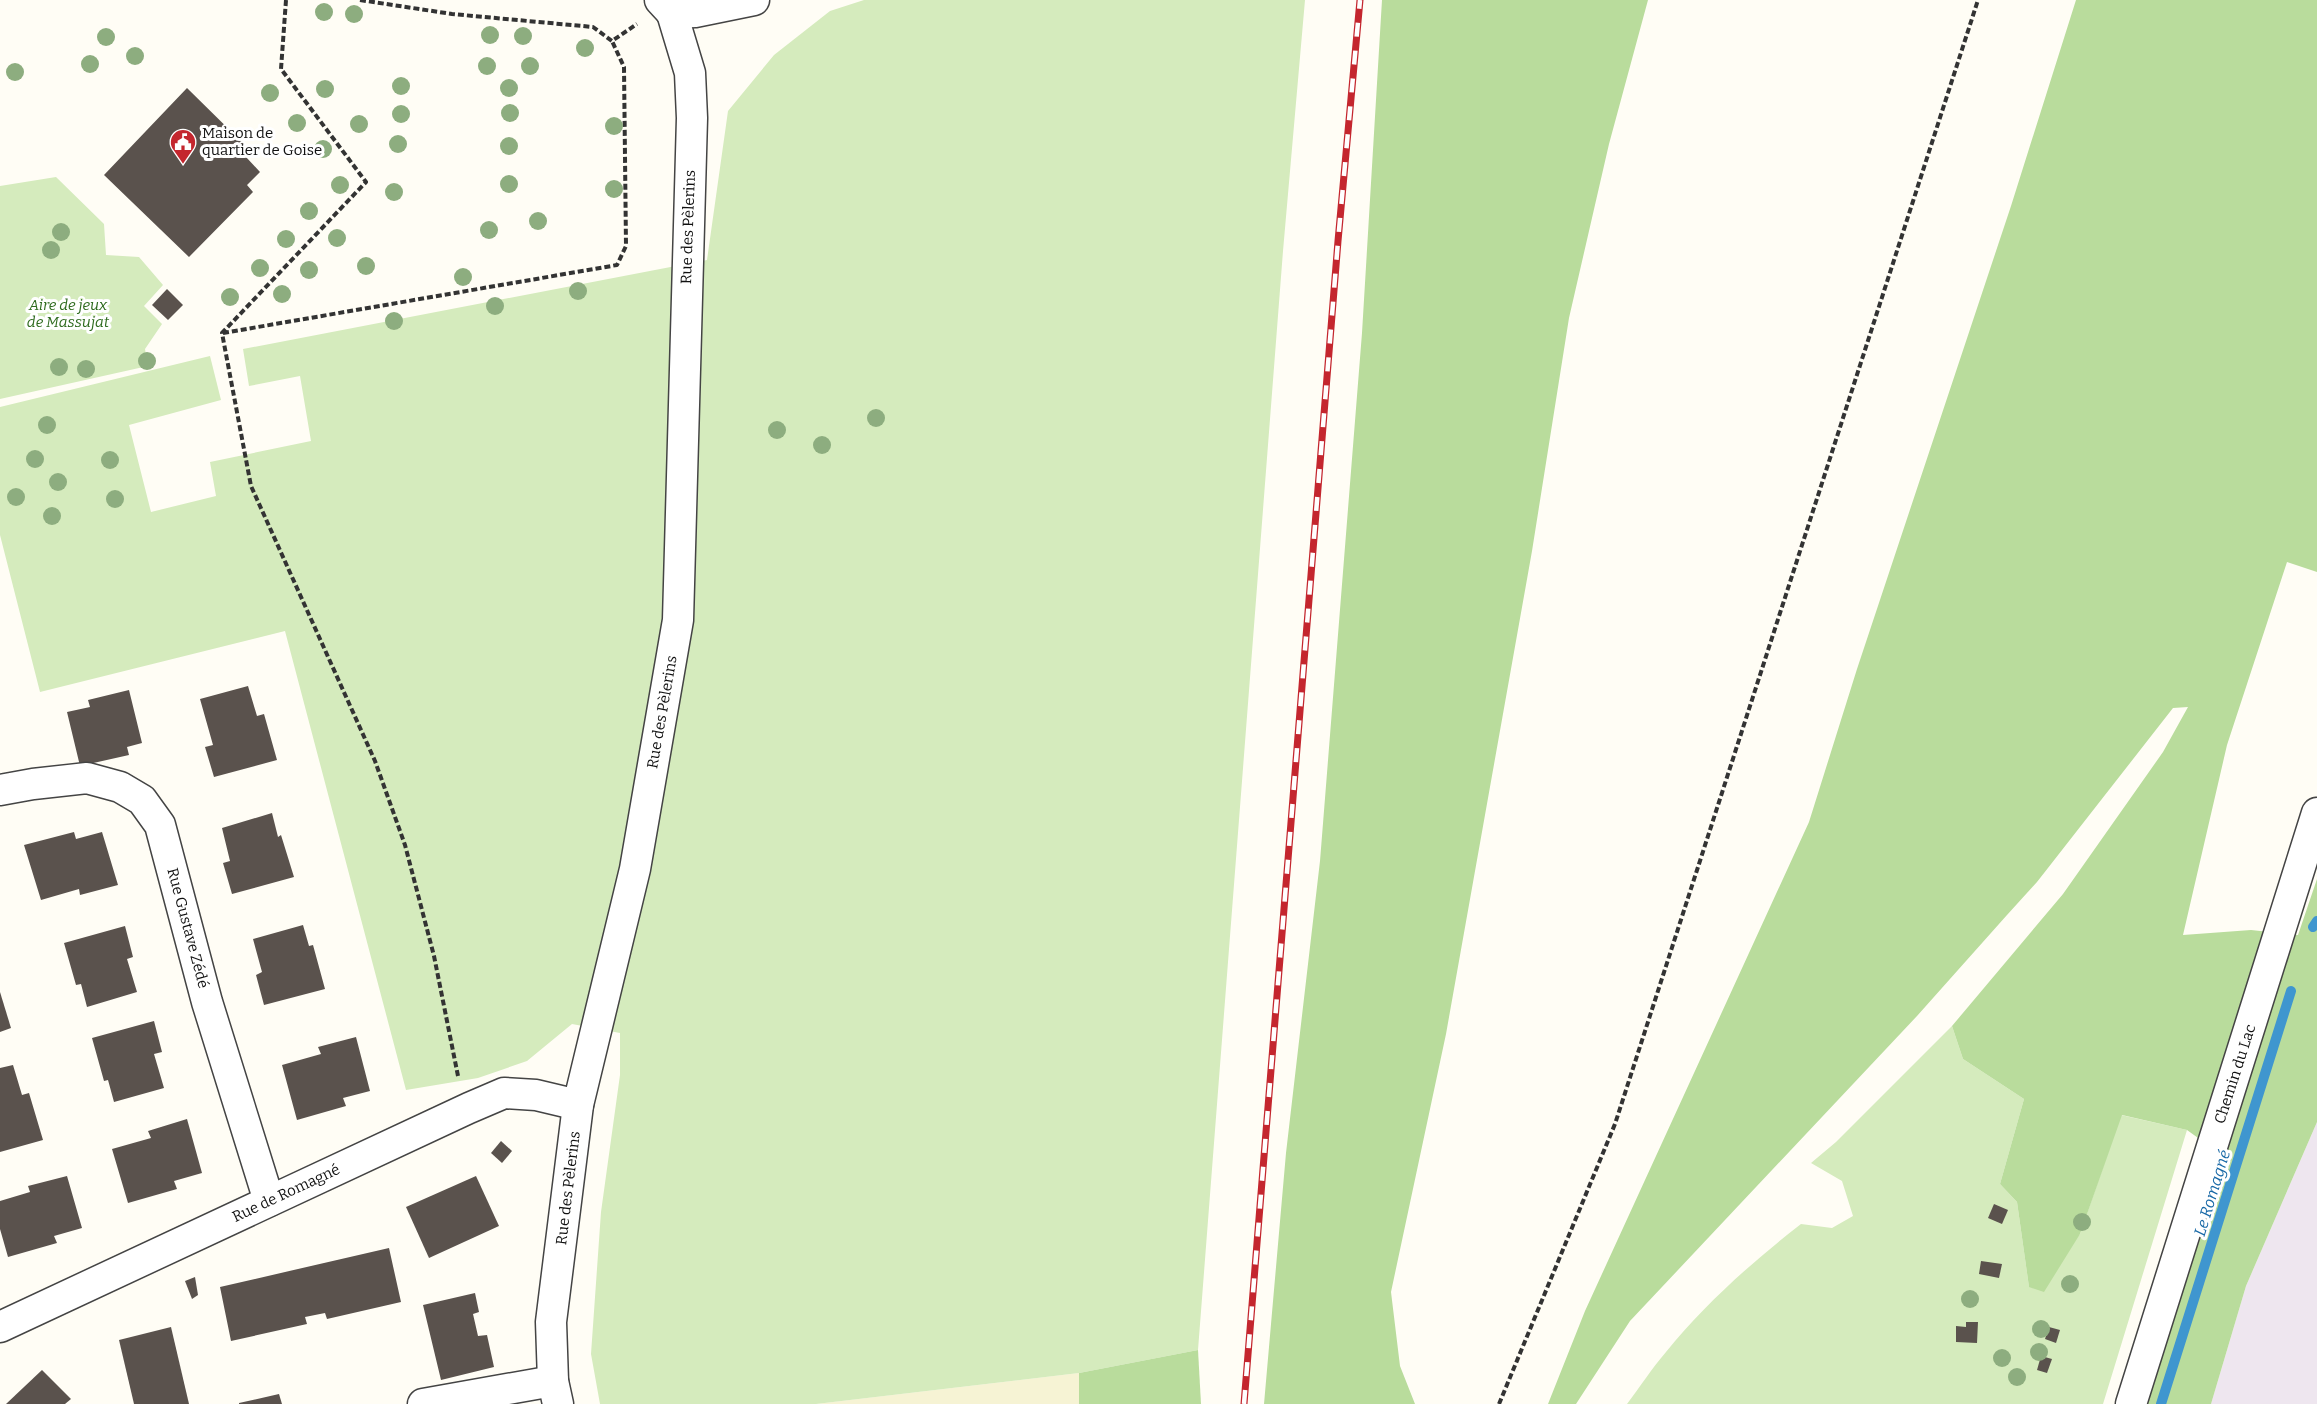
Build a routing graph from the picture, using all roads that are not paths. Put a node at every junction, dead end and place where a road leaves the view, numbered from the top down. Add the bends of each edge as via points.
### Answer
1 (754, 0) edge
2 (667, 4) edge
3 (0, 790) edge
4 (2317, 813) edge
5 (578, 1105) junction
6 (269, 1201) junction
7 (0, 1327) edge
8 (555, 1393) edge
9 (423, 1404) edge
10 (2131, 1404) edge

1 - 2 street via 695,12
2 - 5 street, Rue des Pèlerins via 690,73 692,118 678,620 634,869
3 - 6 street, Rue Gustave Zédé via 87,778 120,787 142,800 160,825 207,1002
4 - 10 street, Chemin du Lac
5 - 6 street, Rue de Romagné via 536,1095 504,1094
5 - 8 street, Rue des Pèlerins via 551,1322
6 - 7 street, Rue de Romagné
8 - 9 street

